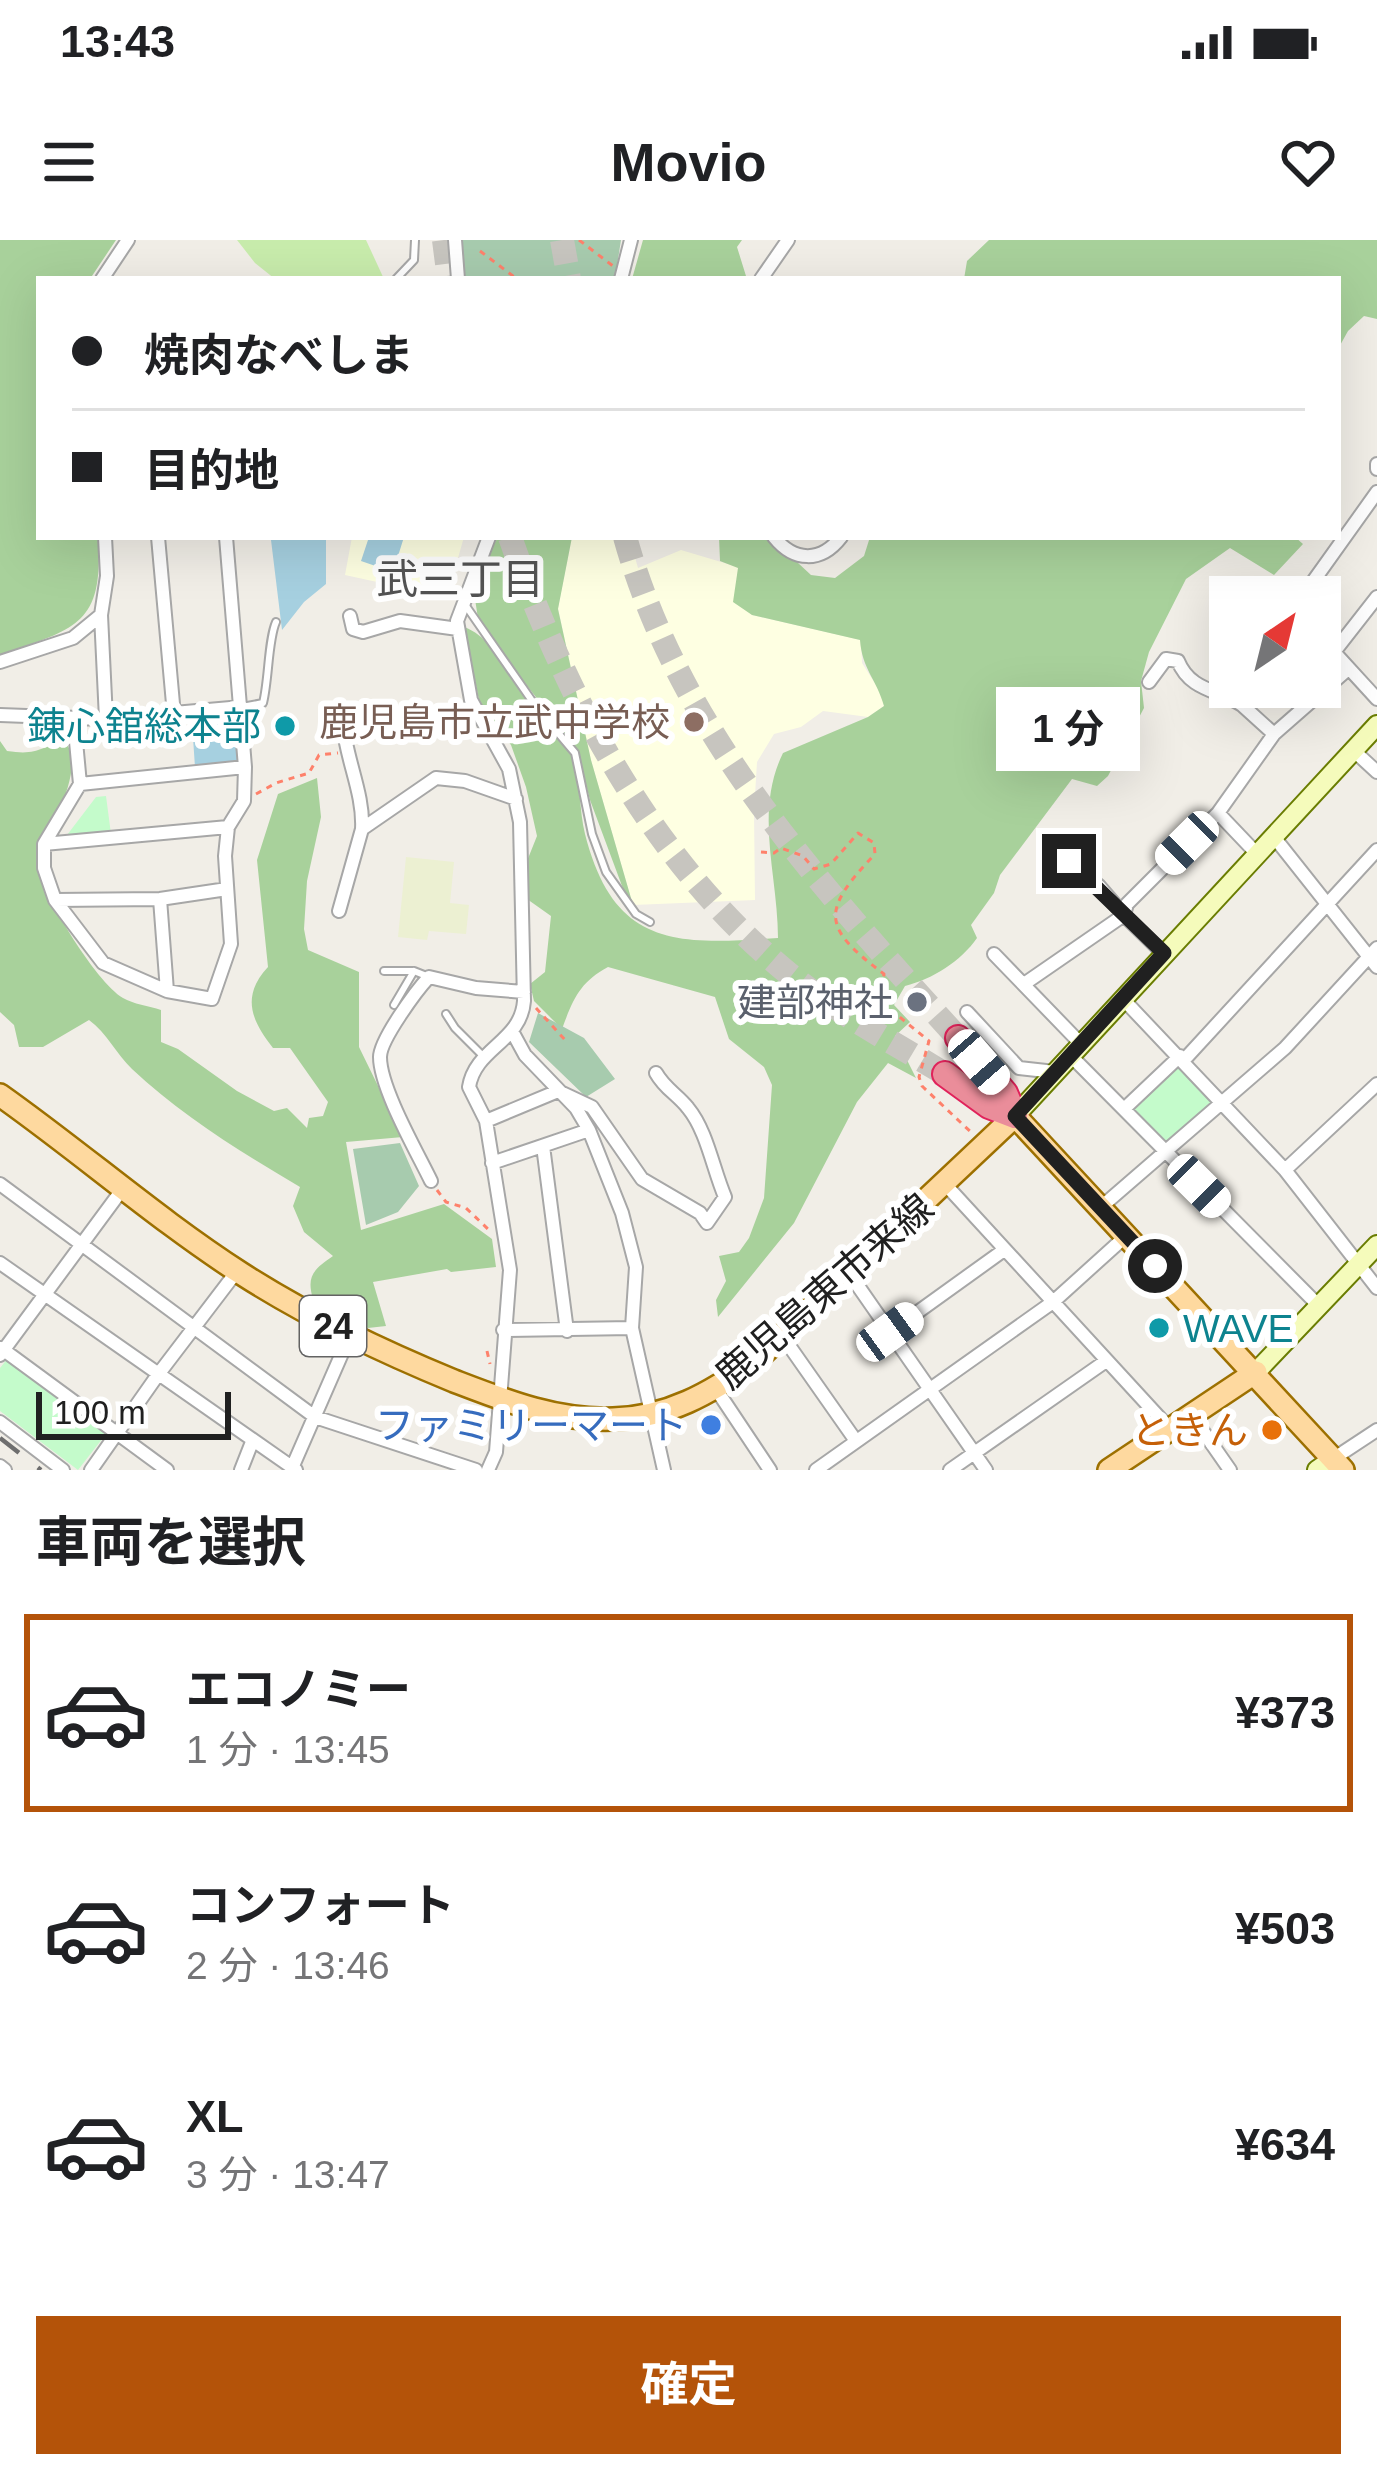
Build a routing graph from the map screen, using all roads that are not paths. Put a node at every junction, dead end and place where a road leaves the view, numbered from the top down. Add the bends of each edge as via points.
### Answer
1 (128, 240) edge
2 (415, 240) edge
3 (455, 240) edge
4 (631, 240) edge
5 (788, 240) edge
6 (104, 276) edge
7 (399, 276) edge
8 (458, 276) edge
9 (623, 276) edge
10 (763, 276) edge
11 (1377, 492) edge
12 (105, 540) edge
13 (158, 540) edge
14 (226, 540) edge
15 (488, 540) edge
16 (776, 540) edge
17 (838, 540) edge
18 (1317, 576) edge
19 (1377, 597) edge
20 (464, 604) junction
21 (101, 615) junction
22 (350, 616) dead end
23 (277, 622) dead end
24 (458, 629) junction
25 (0, 662) edge
26 (1347, 670) junction
27 (1149, 682) dead end
28 (1209, 693) edge
29 (1377, 699) edge
30 (242, 707) junction
31 (1245, 708) edge
32 (174, 715) junction
33 (0, 716) edge
34 (106, 719) junction
35 (74, 720) junction
36 (343, 724) dead end
37 (1377, 724) edge
38 (1274, 734) junction
39 (1354, 750) junction
40 (245, 767) junction
41 (1377, 772) edge
42 (80, 784) junction
43 (515, 800) junction
44 (1218, 813) junction
45 (228, 827) junction
46 (362, 829) junction
47 (1274, 838) junction
48 (44, 844) junction
49 (1377, 850) edge
50 (1258, 855) junction
51 (1069, 861) dead end
52 (227, 889) junction
53 (160, 899) junction
54 (55, 900) junction
55 (1327, 905) junction
56 (339, 911) dead end
57 (1124, 915) junction
58 (650, 922) dead end
59 (1164, 953) junction
60 (994, 954) dead end
61 (1374, 957) edge
62 (384, 971) dead end
63 (414, 971) junction
64 (429, 977) junction
65 (1024, 984) junction
66 (167, 991) junction
67 (524, 996) junction
68 (1123, 999) junction
69 (394, 1005) dead end
70 (967, 1012) dead end
71 (446, 1014) dead end
72 (513, 1034) junction
73 (958, 1038) tunnel mouth
74 (1076, 1050) junction
75 (484, 1056) junction
76 (1182, 1058) junction
77 (656, 1072) dead end
78 (1056, 1072) junction
79 (945, 1074) tunnel mouth
80 (1377, 1084) edge
81 (557, 1091) junction
82 (1222, 1102) junction
83 (4, 1107) edge
84 (1124, 1109) junction
85 (1015, 1116) junction
86 (486, 1121) junction
87 (589, 1130) junction
88 (543, 1146) junction
89 (1166, 1152) junction
90 (492, 1162) junction
91 (1285, 1170) junction
92 (431, 1181) road end
93 (0, 1184) edge
94 (945, 1184) junction
95 (124, 1187) junction
96 (1100, 1208) junction
97 (1126, 1236) junction
98 (1377, 1245) edge
99 (80, 1246) junction
100 (1004, 1250) junction
101 (0, 1263) edge
102 (1360, 1263) junction
103 (238, 1271) junction
104 (849, 1273) junction
105 (1377, 1288) edge
106 (43, 1297) junction
107 (1053, 1302) junction
108 (1319, 1306) junction
109 (194, 1327) junction
110 (632, 1328) junction
111 (503, 1330) junction
112 (567, 1331) junction
113 (890, 1332) junction
114 (350, 1335) junction
115 (783, 1337) junction
116 (1, 1351) edge
117 (1106, 1361) junction
118 (1256, 1372) junction
119 (157, 1376) junction
120 (931, 1389) junction
121 (716, 1390) junction
122 (501, 1399) junction
123 (653, 1413) junction
124 (1190, 1414) junction
125 (315, 1417) junction
126 (0, 1422) edge
127 (1169, 1428) junction
128 (1377, 1430) edge
129 (118, 1432) junction
130 (856, 1441) junction
131 (252, 1442) junction
132 (974, 1453) junction
133 (1331, 1466) edge
134 (1120, 1467) edge
135 (294, 1469) edge
136 (63, 1470) edge
137 (91, 1470) edge
138 (167, 1470) edge
139 (241, 1470) edge
140 (476, 1470) edge
141 (488, 1470) edge
142 (664, 1470) edge
143 (770, 1470) edge
144 (816, 1470) edge
145 (950, 1470) edge
146 (986, 1470) edge
147 (1230, 1470) edge

1 - 6 street
2 - 7 lane via 414,260
3 - 8 street
4 - 9 street
5 - 10 street
11 - 18 street
12 - 21 street
13 - 32 street
14 - 30 street
15 - 20 street
16 - 17 street via 800,557 824,554
19 - 26 street via 1334,652
20 - 24 street
20 - 58 lane via 575,753 607,872
21 - 25 street via 73,638
21 - 34 street
22 - 24 street via 363,632 400,621
23 - 30 lane via 263,703
24 - 43 street via 471,700 509,769
26 - 29 street
26 - 38 street
27 - 28 street via 1166,659 1178,661
30 - 32 street
30 - 40 street
31 - 38 street
32 - 34 street
33 - 35 street
34 - 35 street
35 - 42 street
36 - 46 street
37 - 39 street
38 - 44 street
39 - 41 street
39 - 47 street
40 - 42 street
40 - 45 street via 244,801
42 - 48 street
43 - 46 street via 436,778
43 - 67 street
44 - 50 street
44 - 57 street
45 - 48 street
45 - 52 street
46 - 56 street
47 - 50 street
47 - 55 street
48 - 54 street
49 - 55 street
50 - 59 street
51 - 57 street
52 - 53 street
52 - 66 street via 231,944 212,1000
53 - 54 street
53 - 66 street
54 - 66 street via 104,963
55 - 61 street
55 - 76 street
57 - 59 street
57 - 65 street
59 - 68 street
60 - 65 street
61 - 82 street
62 - 63 lane
63 - 64 lane
63 - 69 lane
64 - 67 street
64 - 92 street via 386,1036 380,1058
65 - 74 street
67 - 72 street
68 - 74 street
68 - 76 street
70 - 78 street via 1019,1068
71 - 75 lane
72 - 75 street
72 - 81 street
73 - 85 highway
74 - 78 street
74 - 84 street
75 - 86 street via 469,1088
76 - 82 street
76 - 84 street
77 - 81 street via 687,1106 724,1198 706,1223 642,1179 592,1107
78 - 85 street
79 - 85 highway
80 - 91 street
81 - 86 street
81 - 87 street
82 - 89 street
82 - 91 street
83 - 95 main road, 鹿児島東市来線 / 24
84 - 89 street
85 - 94 main road, 鹿児島東市来線 / 24
85 - 96 main road
86 - 90 street
87 - 88 street
87 - 110 street via 635,1267
88 - 90 street
88 - 112 street
89 - 96 street
89 - 108 street
90 - 111 street via 510,1270
91 - 102 street
93 - 99 street
94 - 100 street
94 - 104 main road, 鹿児島東市来線 / 24
95 - 99 street
95 - 103 main road, 鹿児島東市来線 / 24
96 - 97 main road
97 - 107 street
97 - 118 main road
98 - 102 street
99 - 106 street
99 - 109 street
100 - 107 street
100 - 113 street
101 - 106 street
102 - 105 street
102 - 108 street
103 - 109 street
103 - 114 main road, 鹿児島東市来線 / 24
104 - 113 street
104 - 115 main road, 鹿児島東市来線 / 24
106 - 116 street
106 - 119 street
107 - 117 street
107 - 120 street
108 - 118 street
109 - 119 street
109 - 125 street
110 - 112 street
110 - 123 street
111 - 112 street
111 - 122 street
113 - 120 street
114 - 122 main road, 鹿児島東市来線 / 24
114 - 125 street
115 - 121 main road, 鹿児島東市来線 / 24
115 - 130 street
116 - 129 street
117 - 127 street
117 - 132 street
118 - 124 main road
118 - 133 main road
119 - 129 street
119 - 131 street
120 - 130 street
120 - 132 street
121 - 123 main road, 鹿児島東市来線 / 24
121 - 143 street
122 - 123 main road, 鹿児島東市来線 / 24 via 565,1417
122 - 141 street
123 - 142 street
124 - 127 main road
124 - 147 street
125 - 135 street
125 - 140 street
126 - 136 street
127 - 134 main road
128 - 133 street
129 - 137 street
129 - 138 street
130 - 144 street
131 - 135 street
131 - 139 street
132 - 145 street
132 - 146 street

